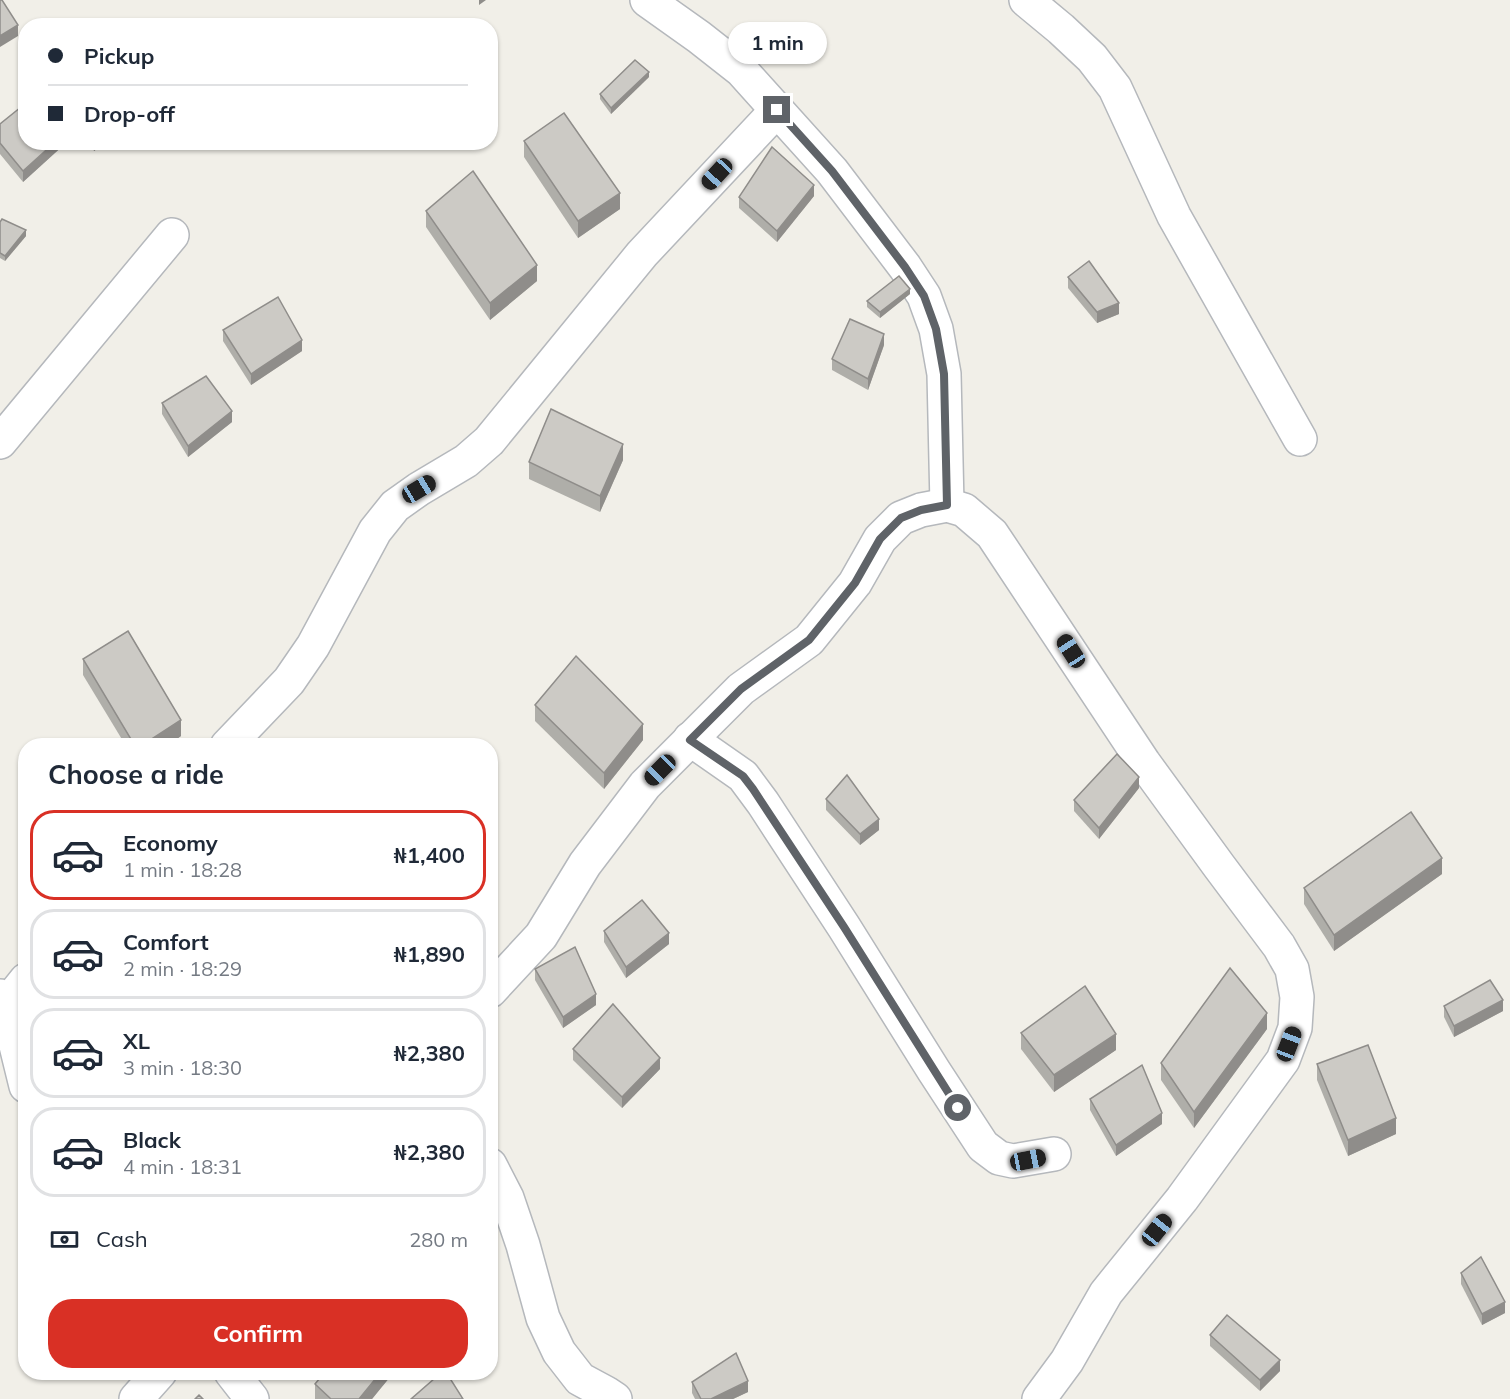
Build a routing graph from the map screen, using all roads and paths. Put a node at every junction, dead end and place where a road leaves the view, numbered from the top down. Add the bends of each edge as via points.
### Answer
1 (647, 0) edge
2 (1026, 0) edge
3 (777, 110) junction
4 (172, 235) dead end
5 (1300, 438) dead end
6 (0, 442) edge
7 (947, 505) junction
8 (235, 738) edge
9 (690, 740) junction
10 (498, 982) edge
11 (11, 994) edge
12 (18, 1037) edge
13 (1054, 1154) dead end
14 (498, 1181) edge
15 (153, 1380) edge
16 (237, 1380) edge
17 (573, 1389) edge
18 (136, 1399) edge
19 (252, 1399) edge
20 (615, 1399) edge
21 (1039, 1399) edge

1 - 3 street via 741,70
2 - 5 street via 1092,58 1115,88 1174,216
3 - 7 street via 832,171 924,296 936,329 944,374
3 - 8 street via 642,254 489,441 466,461 395,506 375,531 313,646 288,681
4 - 6 street
7 - 9 street via 901,518 880,539 855,583 809,640 741,689
7 - 21 street via 964,510 992,534 1144,763 1280,946 1292,969 1297,997 1295,1028 1283,1060 1182,1199 1107,1293 1067,1361
9 - 10 street via 645,785 585,864 541,936
9 - 13 street via 750,785 983,1146 999,1158 1013,1161
11 - 12 street
14 - 17 street via 523,1245 543,1318
15 - 18 street
16 - 19 street
17 - 20 street via 606,1393

